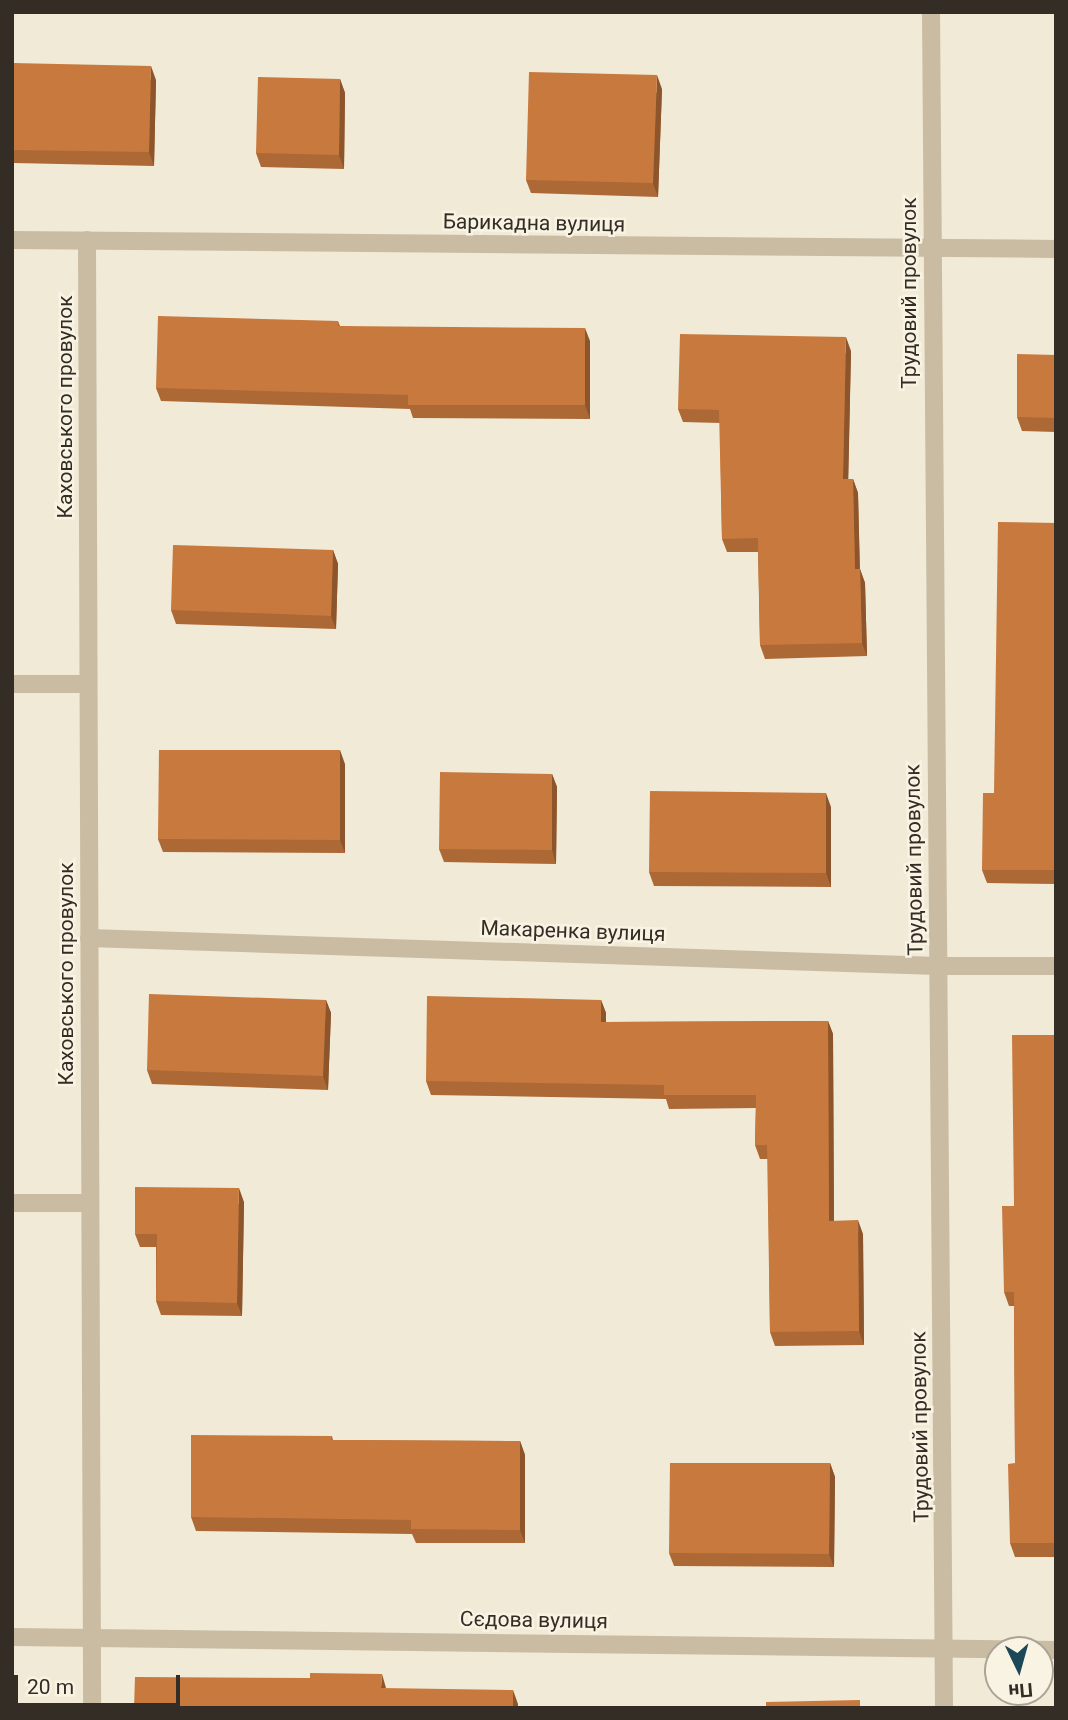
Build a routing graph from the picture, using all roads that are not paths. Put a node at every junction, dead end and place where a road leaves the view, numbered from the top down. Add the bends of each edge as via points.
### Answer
1 (931, 12) edge
2 (12, 240) edge
3 (87, 240) junction
4 (931, 249) junction
5 (1056, 249) edge
6 (12, 684) edge
7 (88, 684) junction
8 (89, 938) junction
9 (938, 966) junction
10 (1056, 966) edge
11 (12, 1203) edge
12 (89, 1203) junction
13 (92, 1636) junction
14 (12, 1637) edge
15 (945, 1650) junction
16 (1056, 1650) edge
17 (92, 1708) edge
18 (944, 1708) edge

1 - 4 street, Трудовий провулок
2 - 3 street, Барикадна вулиця
3 - 4 street, Барикадна вулиця
3 - 7 street, Каховського провулок
4 - 5 street, Барикадна вулиця
4 - 9 street, Трудовий провулок
6 - 7 street
7 - 8 street, Каховського провулок
8 - 9 street, Макаренка вулиця
8 - 12 street, Каховського провулок
9 - 10 street, Макаренка вулиця
9 - 15 street, Трудовий провулок
11 - 12 street
12 - 13 street, Каховського провулок
13 - 14 street, Сєдова вулиця
13 - 15 street, Сєдова вулиця
13 - 17 street, Каховського провулок
15 - 16 street, Сєдова вулиця
15 - 18 street, Трудовий провулок

